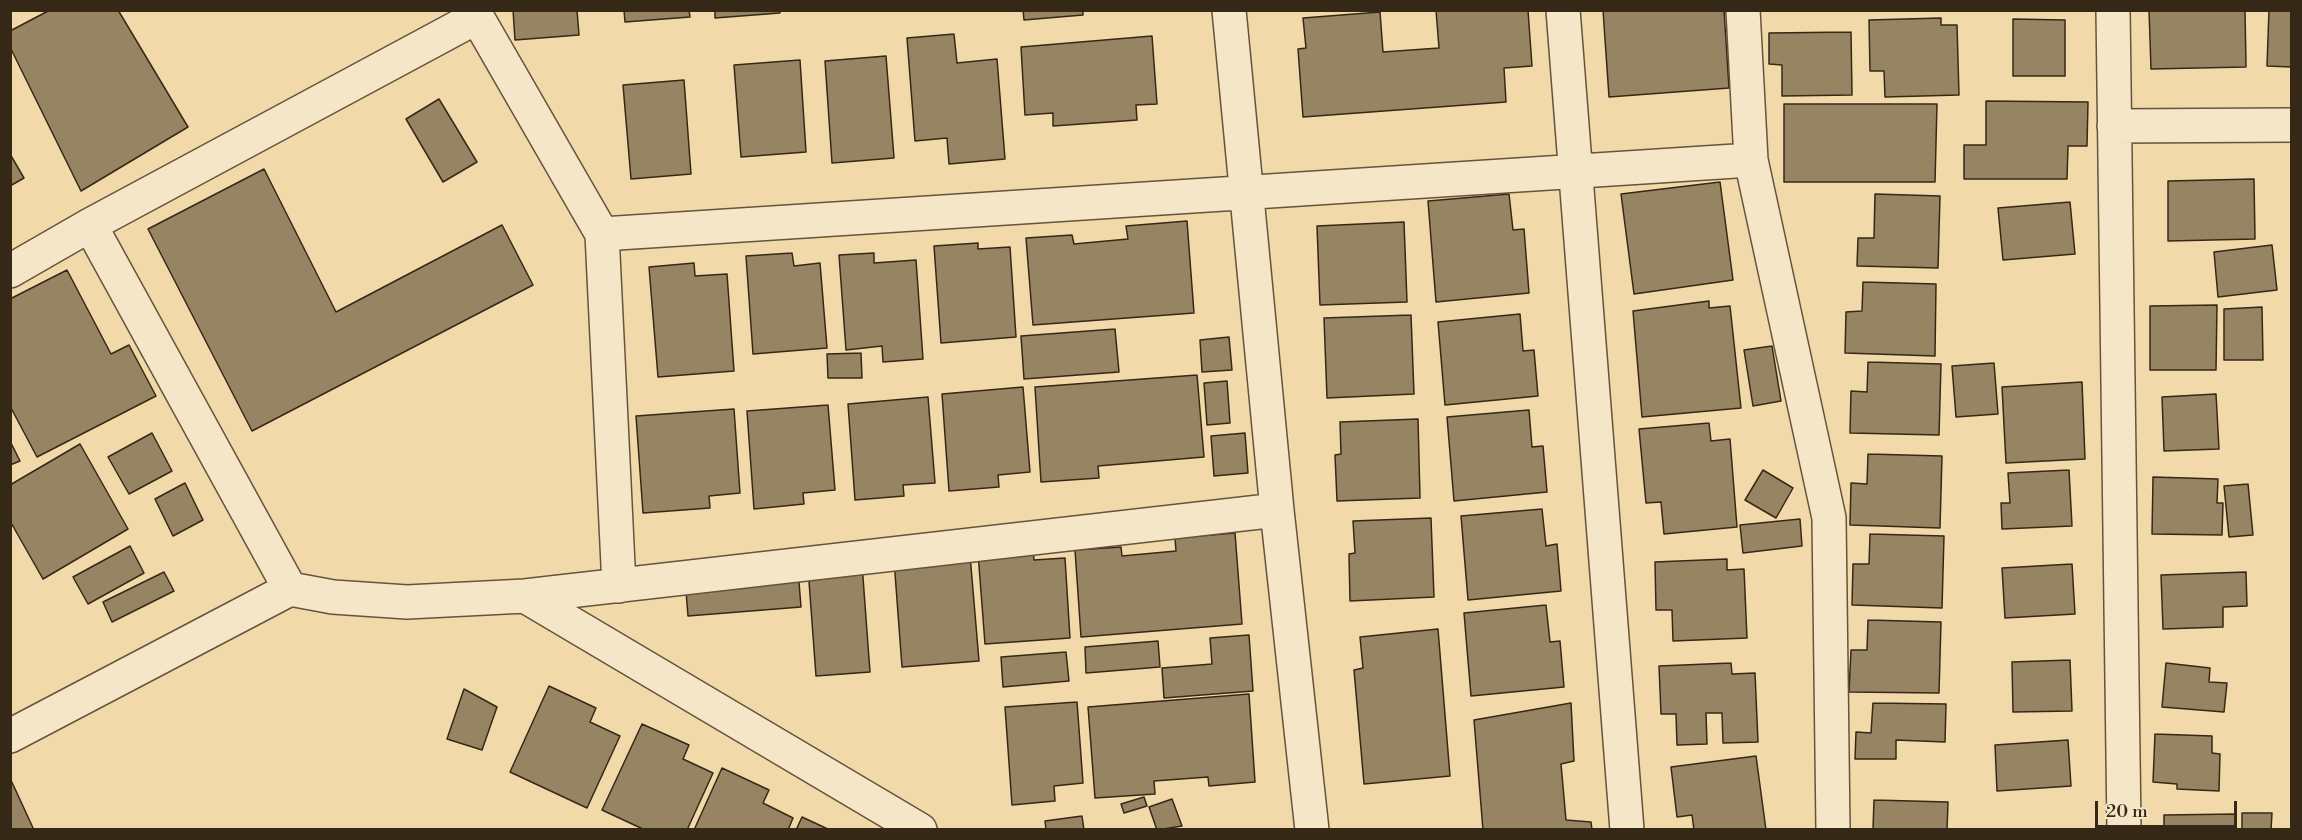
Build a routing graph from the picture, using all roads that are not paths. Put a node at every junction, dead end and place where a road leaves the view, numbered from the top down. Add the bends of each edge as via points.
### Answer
1 (1229, 10) edge
2 (1563, 10) edge
3 (1743, 10) edge
4 (2113, 10) edge
5 (475, 14) edge
6 (2292, 125) edge
7 (2114, 126) junction
8 (1751, 160) junction
9 (1575, 171) junction
10 (1247, 193) junction
11 (90, 225) junction
12 (602, 234) junction
13 (10, 271) edge
14 (1277, 510) junction
15 (619, 586) junction
16 (290, 589) junction
17 (525, 596) junction
18 (10, 736) edge
19 (920, 830) edge
20 (1312, 830) edge
21 (1626, 830) edge
22 (1833, 830) edge
23 (2124, 830) edge

1 - 10 street
2 - 9 street
3 - 8 street
4 - 7 street
5 - 11 street
5 - 12 street
6 - 7 street
7 - 23 street
8 - 9 street
8 - 22 street via 1829,518
9 - 10 street
9 - 21 street
10 - 12 street
10 - 14 street
11 - 13 street
11 - 16 street
12 - 15 street
14 - 15 street
14 - 20 street
15 - 17 street
16 - 17 street via 333,597 407,602
16 - 18 street
17 - 19 street

